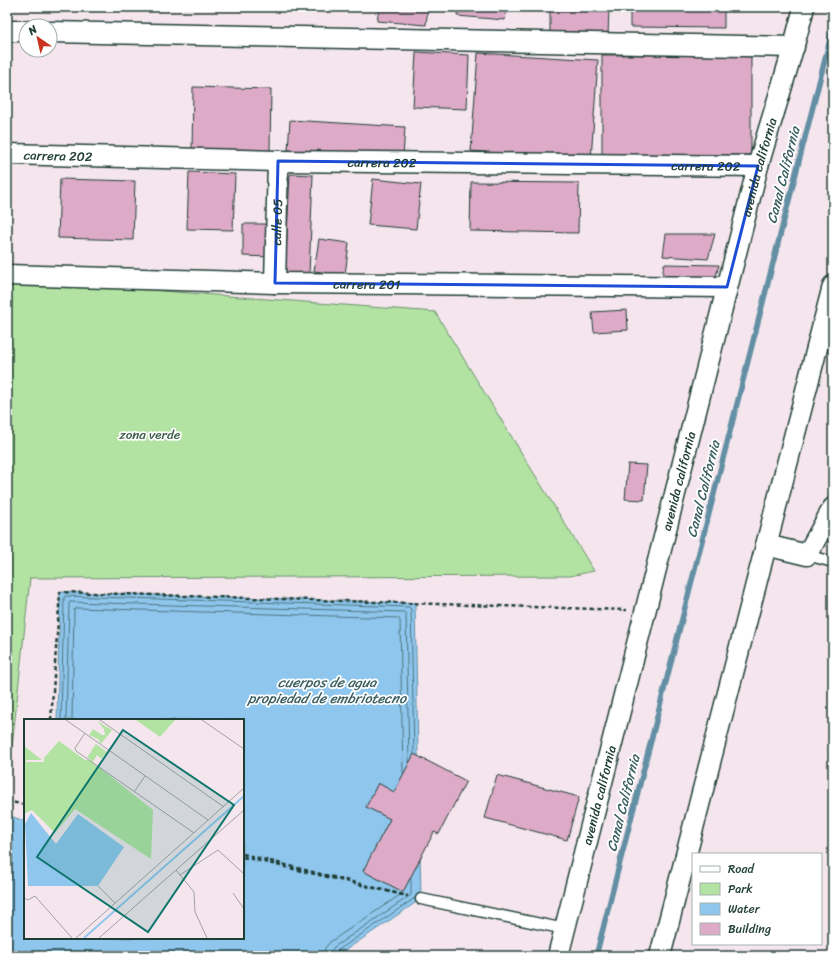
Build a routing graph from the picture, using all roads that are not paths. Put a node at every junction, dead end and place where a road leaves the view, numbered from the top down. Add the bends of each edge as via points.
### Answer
1 (804, 7) edge
2 (7, 31) edge
3 (18, 31) edge
4 (58, 32) edge
5 (794, 47) junction
6 (7, 154) edge
7 (278, 160) junction
8 (758, 166) junction
9 (7, 276) edge
10 (275, 283) junction
11 (833, 286) edge
12 (727, 287) junction
13 (833, 508) edge
14 (766, 545) junction
15 (807, 555) junction
16 (833, 562) edge
17 (420, 899) road end
18 (565, 929) junction
19 (558, 956) edge
20 (660, 956) edge

1 - 5 street, avenida california
2 - 3 street
4 - 5 street
5 - 8 street, avenida california
6 - 7 street, carrera 202
7 - 8 street, carrera 202
7 - 10 street, calle 05
8 - 12 street, avenida california
9 - 10 street, carrera 201
10 - 12 street, carrera 201
11 - 14 street
12 - 18 street, avenida california
13 - 15 street
14 - 15 street
14 - 20 street
15 - 16 lane
17 - 18 lane
18 - 19 street, avenida california

